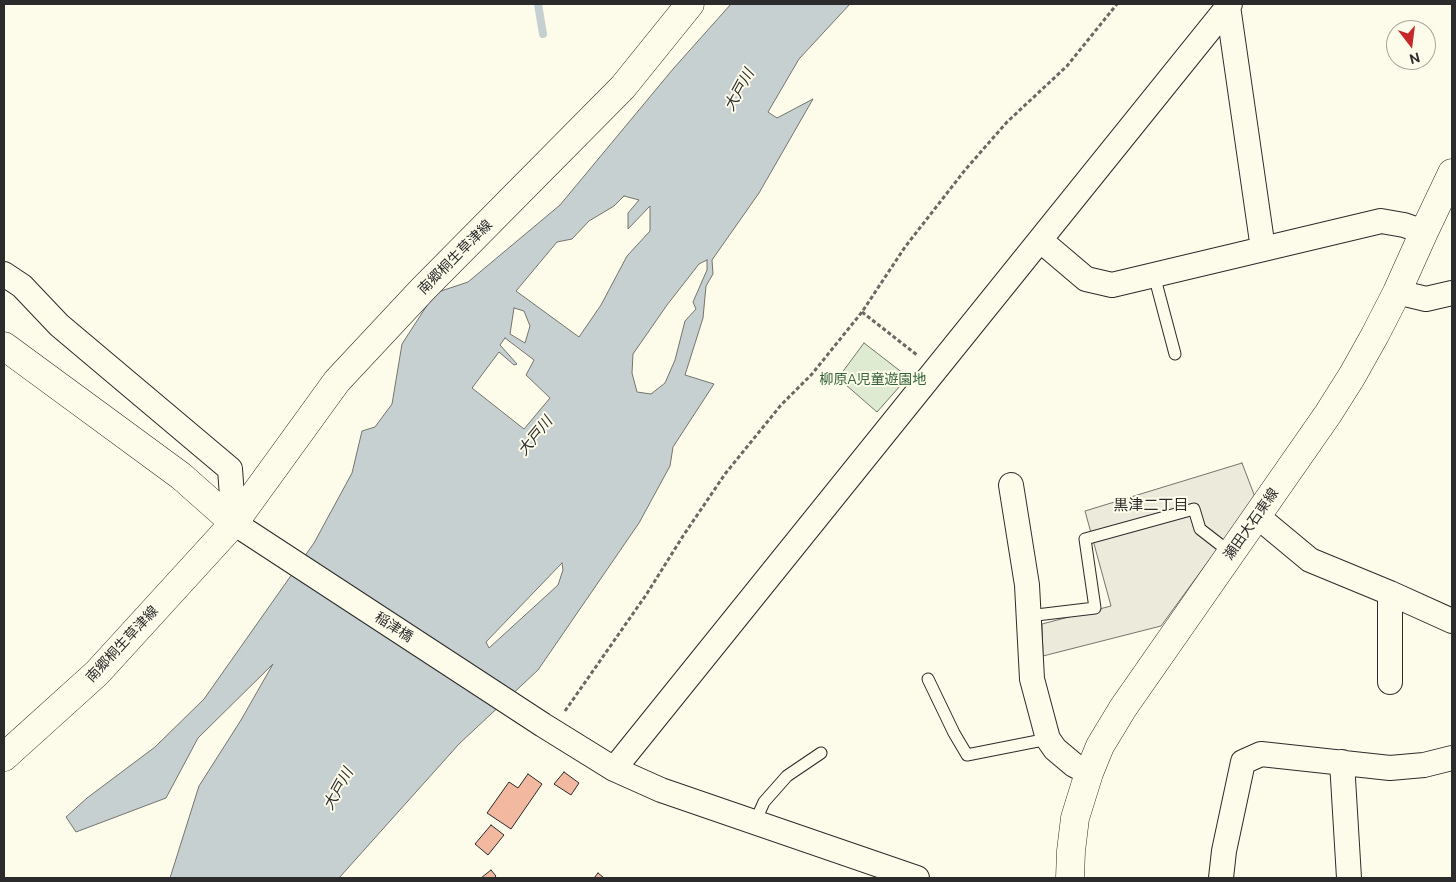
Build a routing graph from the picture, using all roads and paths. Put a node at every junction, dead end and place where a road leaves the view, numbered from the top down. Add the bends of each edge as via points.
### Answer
1 (690, 4) edge
2 (1117, 4) edge
3 (1229, 5) edge
4 (1452, 173) edge
5 (1424, 232) junction
6 (1040, 240) junction
7 (1263, 248) junction
8 (4, 274) edge
9 (1154, 275) junction
10 (1397, 292) junction
11 (1452, 293) edge
12 (862, 312) junction
13 (4, 346) edge
14 (1174, 354) dead end
15 (935, 370) junction
16 (1010, 485) dead end
17 (1257, 516) junction
18 (239, 526) junction
19 (1232, 552) junction
20 (1390, 593) junction
21 (1028, 616) junction
22 (1452, 622) edge
23 (928, 679) dead end
24 (1390, 682) dead end
25 (548, 728) junction
26 (1048, 739) junction
27 (821, 753) dead end
28 (4, 757) edge
29 (1452, 758) edge
30 (1342, 762) junction
31 (614, 769) junction
32 (1089, 773) junction
33 (755, 822) junction
34 (917, 878) edge
35 (1070, 878) edge
36 (1221, 878) edge
37 (1349, 878) edge

1 - 18 main road, 南郷桐生草津線 via 624,87 336,381
2 - 12 path via 1066,66 1007,122 965,170 905,247
3 - 6 street
3 - 7 street
4 - 5 main road, 瀬田大石東線
5 - 7 street via 1382,221
5 - 10 main road, 瀬田大石東線
6 - 9 street via 1086,279 1112,284
6 - 15 street
7 - 9 street
8 - 18 street via 22,286 59,325 230,469
9 - 14 lane
10 - 11 street via 1426,299
10 - 17 main road, 瀬田大石東線 via 1352,376
12 - 15 path
12 - 25 path via 724,474 646,595
13 - 18 main road via 181,476
15 - 31 street
16 - 21 street via 1027,585
17 - 19 main road, 瀬田大石東線
17 - 20 street via 1310,560
18 - 25 street, 稲津橋
18 - 28 main road, 南郷桐生草津線 via 97,673
19 - 21 lane via 1200,529 1194,509 1085,539 1094,608
19 - 32 main road, 瀬田大石東線 via 1123,708 1100,746
20 - 22 street
20 - 24 street
21 - 26 street via 1032,679
23 - 26 lane via 967,755
25 - 31 street, 稲津橋
26 - 32 street via 1074,765
27 - 33 lane via 787,776 764,802
29 - 30 street via 1390,768
30 - 36 street via 1261,754 1243,762
30 - 37 street
31 - 33 street, 稲津橋 via 661,790
32 - 35 main road, 瀬田大石東線 via 1075,818
33 - 34 street, 稲津橋

